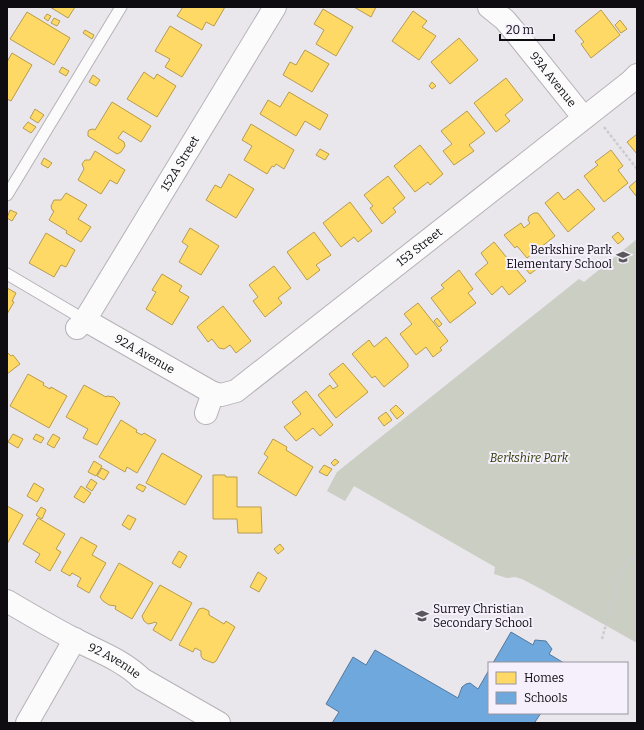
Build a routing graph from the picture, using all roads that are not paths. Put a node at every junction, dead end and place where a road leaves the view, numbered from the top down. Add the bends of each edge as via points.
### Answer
1 (121, 7) edge
2 (275, 7) edge
3 (489, 7) edge
4 (637, 75) edge
5 (594, 122) junction
6 (7, 195) edge
7 (7, 274) edge
8 (81, 324) junction
9 (209, 403) joint
10 (7, 601) edge
11 (75, 639) junction
12 (27, 723) edge
13 (219, 723) edge

1 - 6 lane
2 - 8 street, 152A Street
3 - 5 street, 93A Avenue via 505,20
4 - 5 street, 153 Street
5 - 9 street, 153 Street via 236,391 221,395
7 - 8 lane
8 - 9 street, 92A Avenue
10 - 11 street, 92 Avenue
11 - 12 street
11 - 13 street, 92 Avenue via 132,669 142,679

